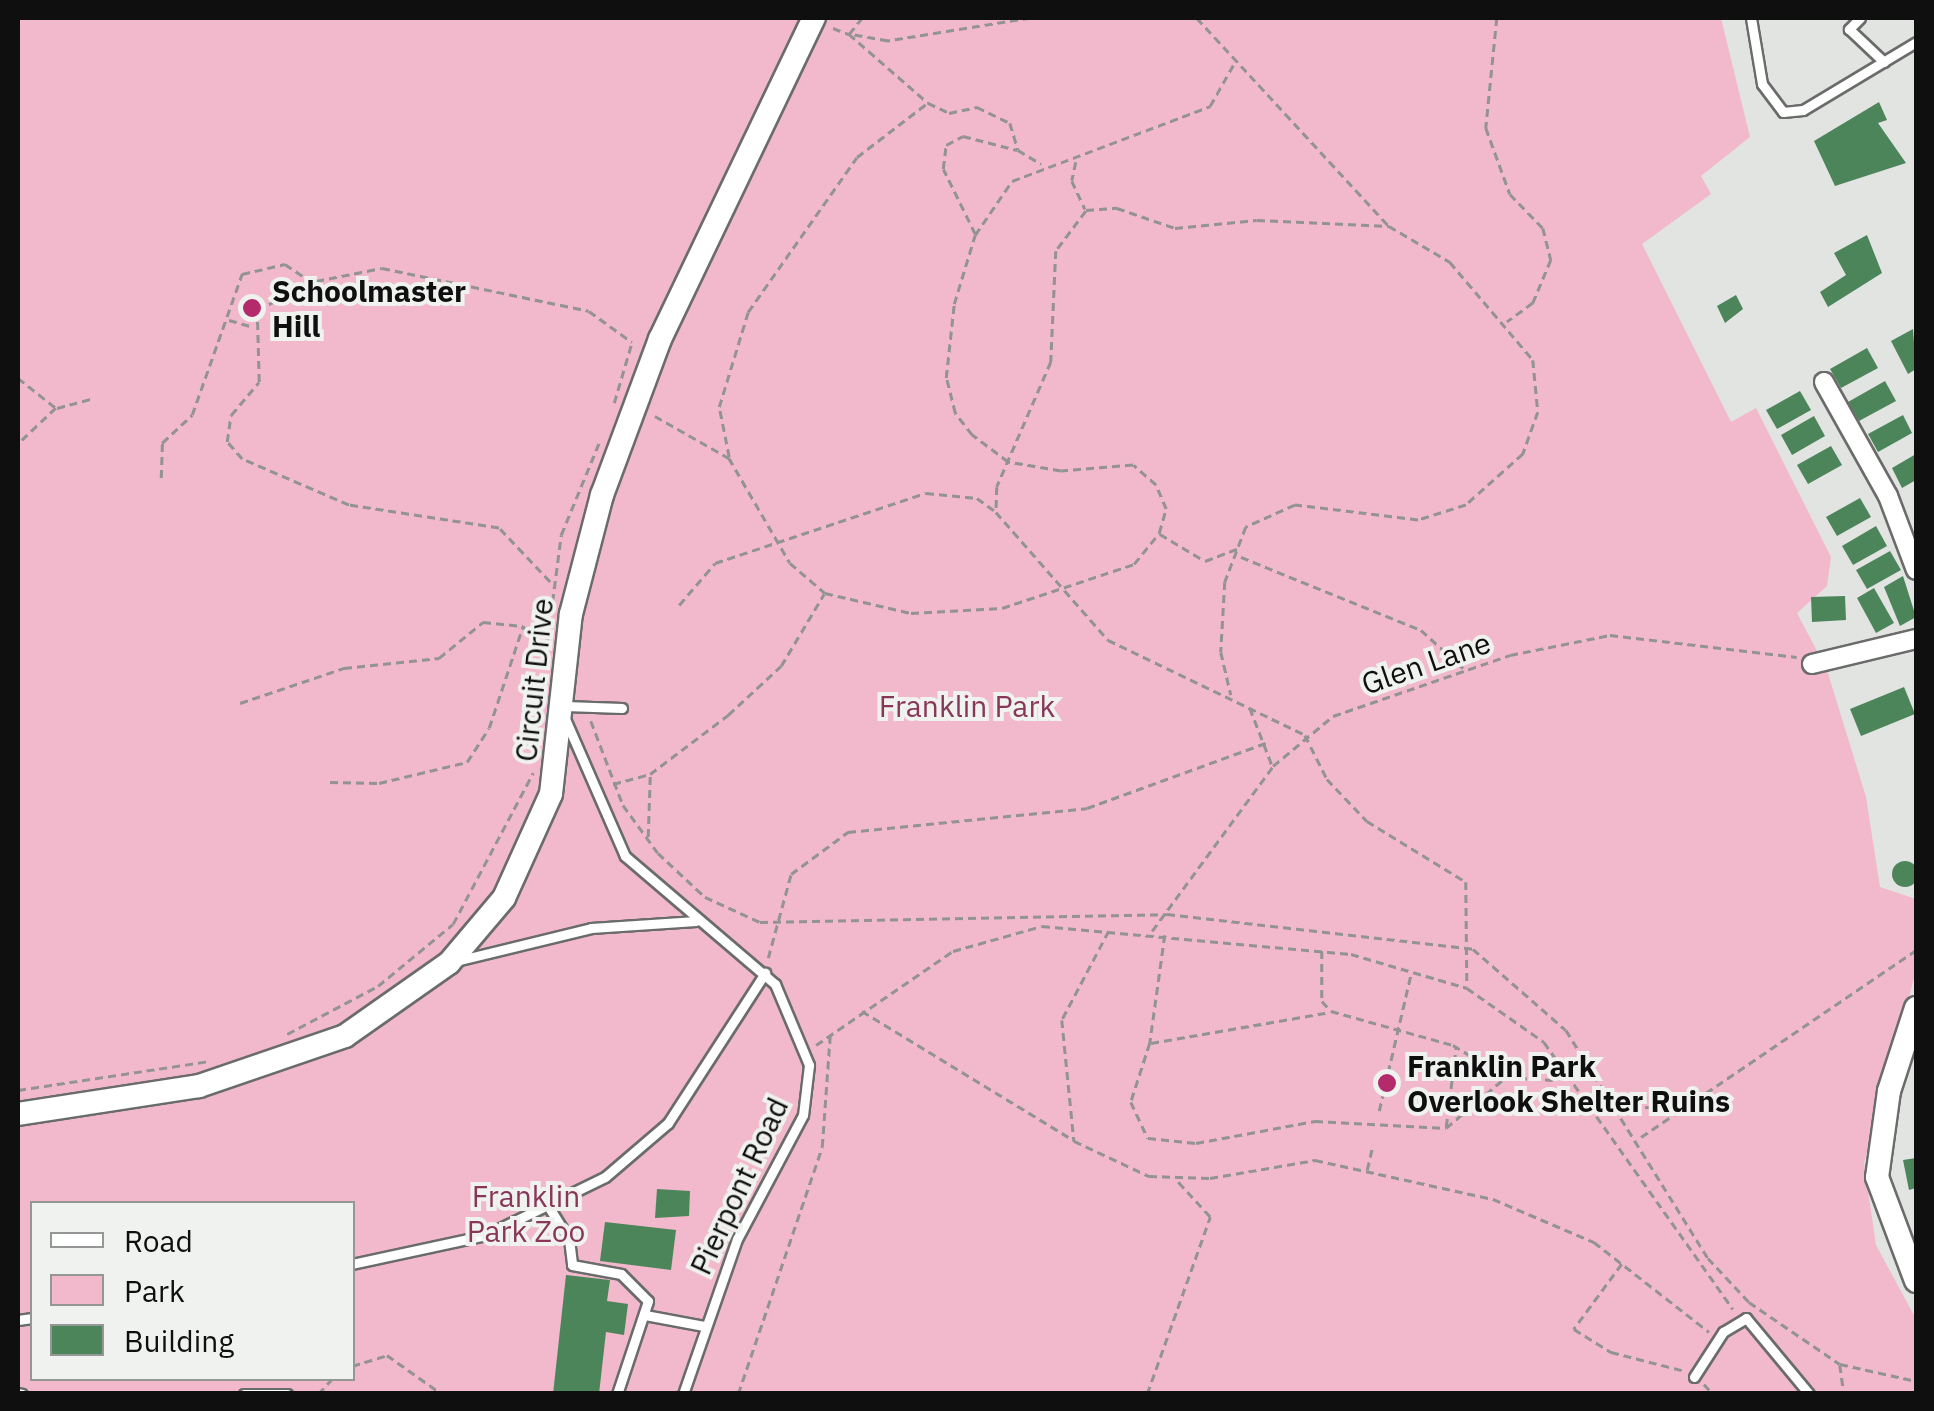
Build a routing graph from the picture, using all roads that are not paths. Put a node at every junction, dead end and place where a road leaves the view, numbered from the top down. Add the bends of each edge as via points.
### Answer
1 (1751, 18) edge
2 (1860, 18) edge
3 (821, 22) edge
4 (1916, 42) edge
5 (1884, 62) junction
6 (1824, 382) dead end
7 (1916, 570) edge
8 (1916, 638) edge
9 (1812, 664) road end
10 (622, 708) dead end
11 (573, 715) junction
12 (697, 922) junction
13 (449, 964) junction
14 (764, 972) junction
15 (1916, 1010) edge
16 (18, 1114) edge
17 (550, 1209) junction
18 (355, 1263) edge
19 (1916, 1281) edge
20 (645, 1315) junction
21 (704, 1326) junction
22 (1694, 1376) road end
23 (244, 1394) edge
24 (286, 1394) edge
25 (617, 1394) edge
26 (683, 1394) edge
27 (1810, 1394) edge

1 - 5 lane via 1762,84 1783,112 1803,110
2 - 5 lane via 1849,29
3 - 11 main road, Circuit Drive via 635,408 578,571
4 - 5 lane
6 - 7 street via 1888,496
8 - 9 street
10 - 11 lane
11 - 12 lane, Pierpont Road via 626,856
11 - 13 main road, Circuit Drive via 538,839
12 - 13 lane via 591,928
12 - 14 lane, Pierpont Road
13 - 16 main road, Circuit Drive via 345,1036 269,1067
14 - 17 lane via 668,1123
14 - 21 lane, Pierpont Road via 806,1049 807,1103
15 - 19 main road via 1889,1091 1877,1177
17 - 18 lane via 486,1236
17 - 20 lane via 570,1239 572,1265 621,1274 644,1292
20 - 21 lane
20 - 25 lane
21 - 26 lane, Pierpont Road
22 - 27 lane via 1740,1318 1756,1323
23 - 24 lane

